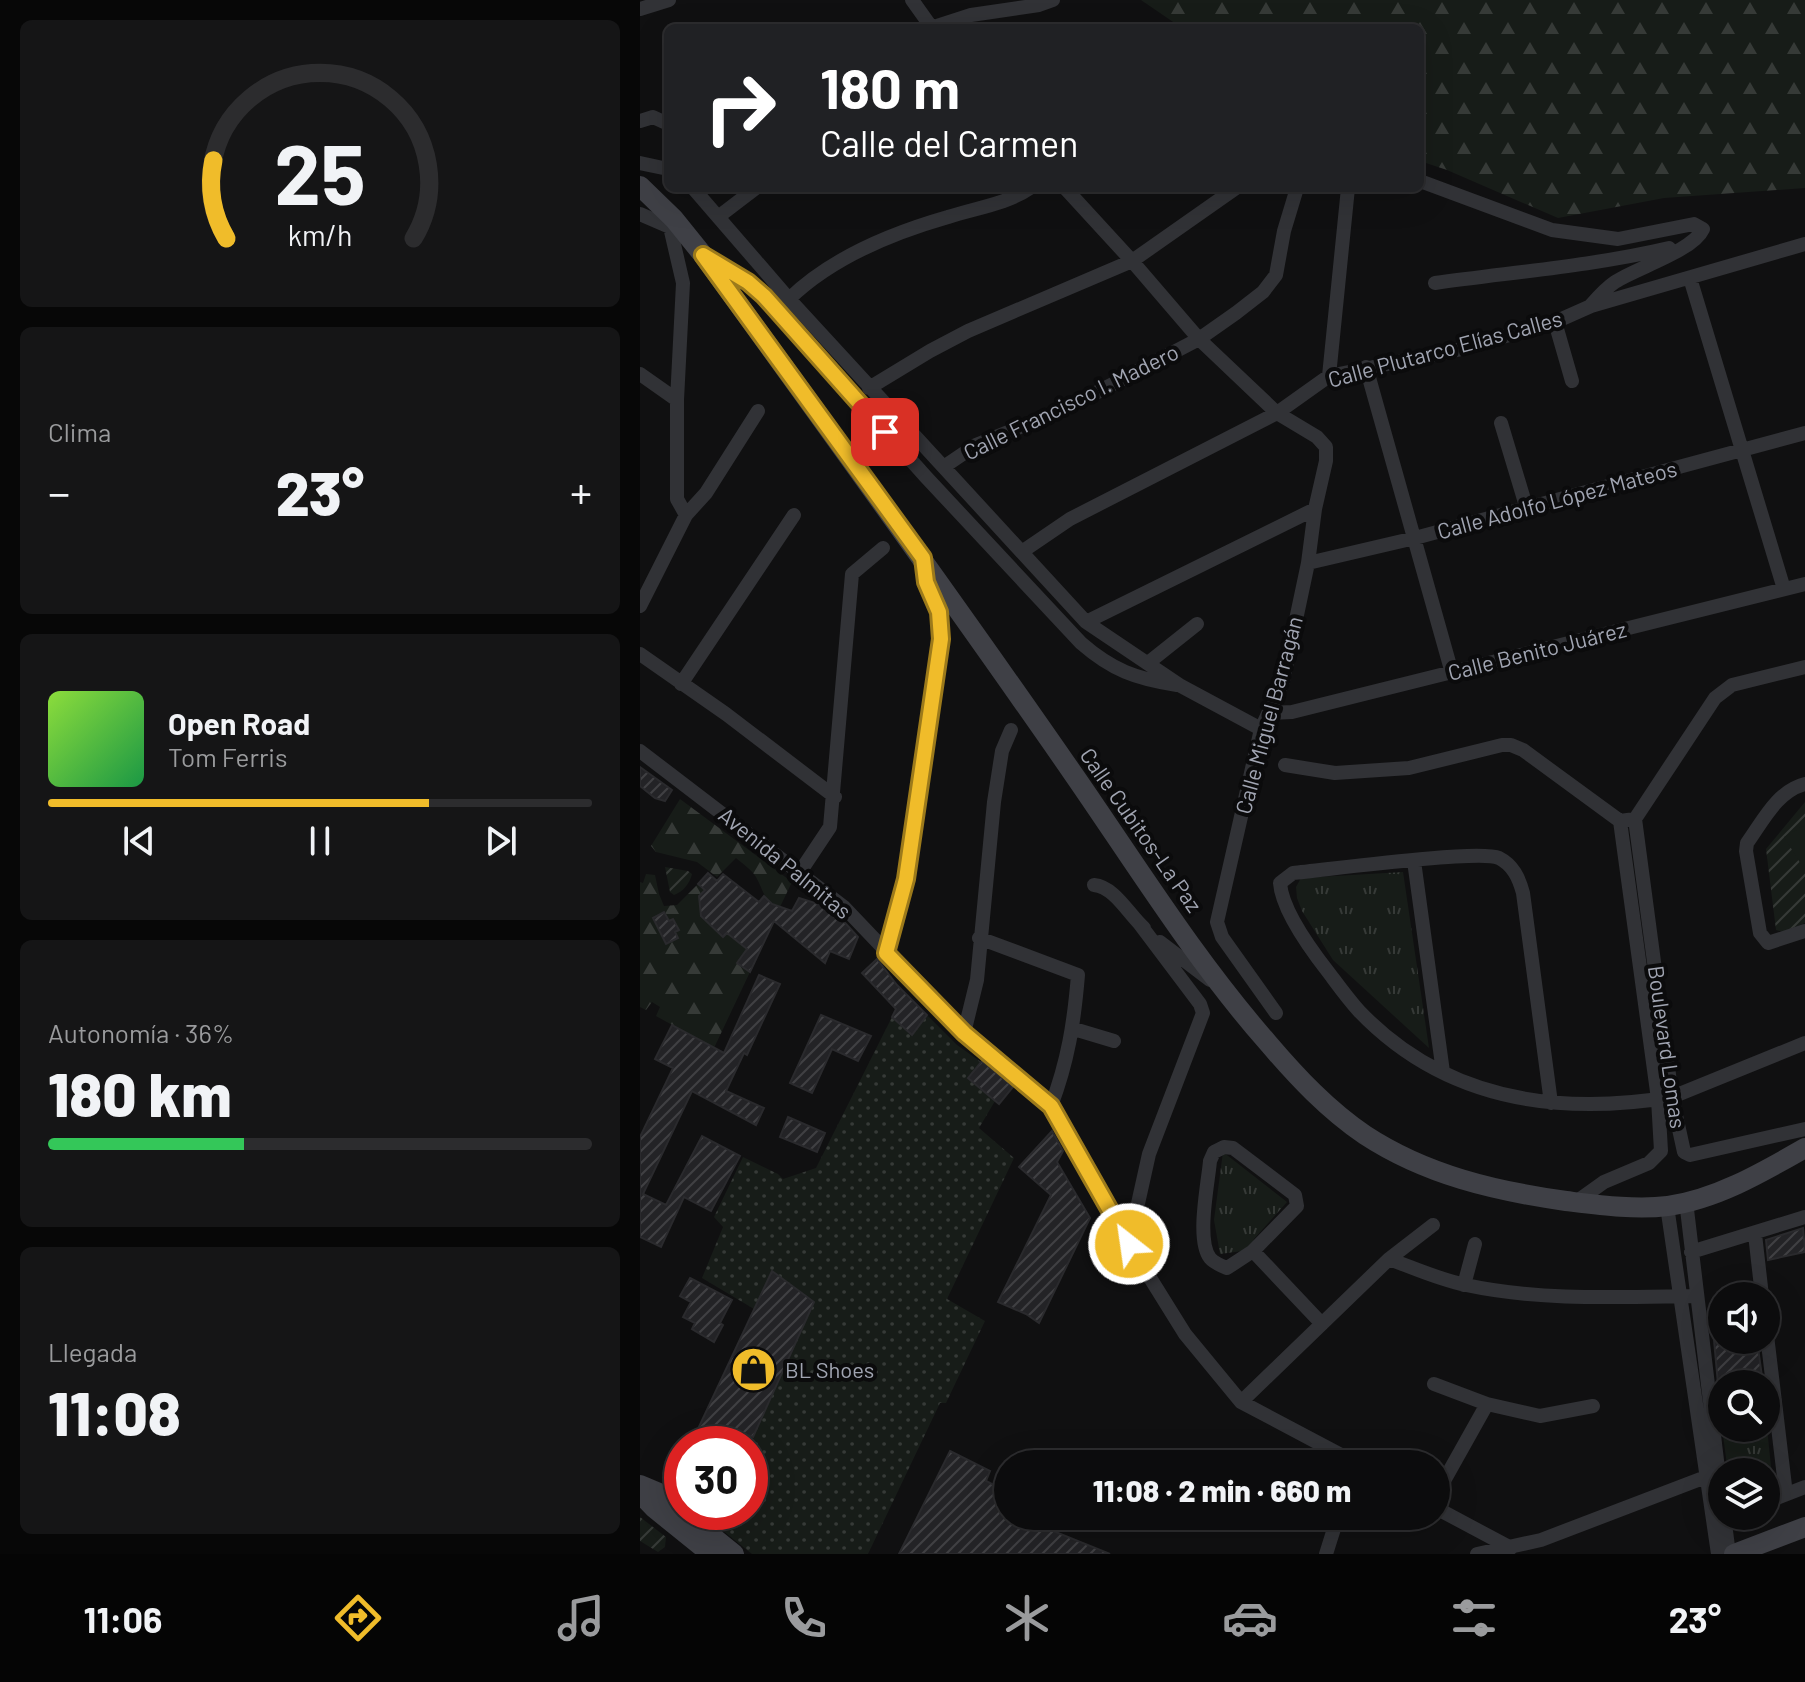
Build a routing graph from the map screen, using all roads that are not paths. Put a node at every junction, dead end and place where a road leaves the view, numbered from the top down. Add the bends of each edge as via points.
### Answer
1 (669, 0) edge
2 (912, 0) edge
3 (1053, 0) edge
4 (640, 9) edge
5 (929, 24) edge
6 (944, 24) edge
7 (640, 121) edge
8 (664, 122) edge
9 (640, 163) edge
10 (664, 168) edge
11 (1424, 182) edge
12 (640, 186) edge
13 (696, 192) edge
14 (751, 192) edge
15 (1024, 192) edge
16 (1069, 192) edge
17 (1230, 192) edge
18 (1296, 192) edge
19 (1348, 192) edge
20 (640, 214) edge
21 (718, 217) junction
22 (672, 223) junction
23 (1689, 243) junction
24 (1804, 249) edge
25 (703, 255) junction
26 (1132, 261) junction
27 (1690, 278) junction
28 (1435, 283) dead end
29 (789, 299) junction
30 (1591, 306) junction
31 (1555, 322) junction
32 (1199, 339) junction
33 (1366, 367) junction
34 (640, 374) edge
35 (1329, 376) junction
36 (1572, 381) dead end
37 (869, 388) junction
38 (677, 400) junction
39 (758, 411) dead end
40 (1277, 413) junction
41 (1501, 423) dead end
42 (1805, 433) edge
43 (1743, 451) junction
44 (945, 466) junction
45 (1526, 506) junction
46 (1315, 509) junction
47 (686, 515) junction
48 (794, 515) dead end
49 (1415, 538) junction
50 (883, 548) dead end
51 (1023, 551) junction
52 (923, 558) junction
53 (1308, 563) junction
54 (1805, 584) edge
55 (644, 586) edge
56 (1784, 589) junction
57 (640, 606) edge
58 (1086, 622) junction
59 (1197, 624) dead end
60 (640, 654) edge
61 (1148, 663) junction
62 (1805, 667) edge
63 (1452, 673) junction
64 (681, 684) junction
65 (1181, 686) junction
66 (1269, 713) junction
67 (1261, 729) junction
68 (1011, 730) dead end
69 (640, 751) edge
70 (1285, 765) dead end
71 (1805, 784) edge
72 (835, 797) junction
73 (1627, 820) junction
74 (1414, 861) junction
75 (800, 872) junction
76 (1094, 885) dead end
77 (1139, 923) junction
78 (1805, 931) edge
79 (979, 938) junction
80 (886, 953) junction
81 (1220, 987) junction
82 (1276, 1013) dead end
83 (1074, 1029) junction
84 (964, 1033) junction
85 (1114, 1041) dead end
86 (1805, 1043) edge
87 (1443, 1072) junction
88 (1665, 1098) junction
89 (1551, 1103) junction
90 (1051, 1106) junction
91 (1805, 1129) edge
92 (1805, 1148) edge
93 (1805, 1156) edge
94 (1777, 1164) junction
95 (1576, 1202) junction
96 (1676, 1204) junction
97 (1805, 1217) edge
98 (1433, 1225) dead end
99 (1755, 1234) junction
100 (1129, 1244) junction
101 (1475, 1244) dead end
102 (1253, 1251) junction
103 (1691, 1252) junction
104 (1389, 1259) junction
105 (1760, 1282) edge
106 (1464, 1285) junction
107 (1689, 1296) junction
108 (1322, 1324) junction
109 (1769, 1354) edge
110 (1434, 1384) dead end
111 (1241, 1402) junction
112 (1487, 1404) junction
113 (1593, 1406) dead end
114 (1331, 1450) edge
115 (1710, 1458) edge
116 (1450, 1470) edge
117 (1708, 1476) edge
118 (640, 1485) edge
119 (1805, 1487) edge
120 (640, 1493) edge
121 (1786, 1494) junction
122 (1780, 1496) edge
123 (664, 1497) edge
124 (1450, 1516) edge
125 (1805, 1527) edge
126 (704, 1530) edge
127 (1334, 1530) edge
128 (1716, 1530) edge
129 (1728, 1530) edge
130 (1516, 1551) edge
131 (711, 1554) edge
132 (734, 1554) edge
133 (1326, 1554) edge
134 (1477, 1554) edge
135 (1718, 1554) edge
136 (1732, 1554) edge

1 - 4 street
2 - 5 street
3 - 6 street
7 - 8 street via 653,117
9 - 10 street
11 - 23 street via 1552,230 1618,239 1694,224 1703,229
12 - 22 main road, Calle Cubitos-La Paz
13 - 21 street
14 - 21 street
15 - 29 street via 879,243 832,265
16 - 26 street
17 - 26 street
18 - 32 street, Calle Francisco I. Madero via 1276,275 1263,292
19 - 35 street
20 - 22 street
21 - 29 street
22 - 25 main road, Calle Cubitos-La Paz
22 - 38 street via 683,283
23 - 28 street via 1612,261
23 - 30 street via 1613,283
24 - 27 street, Calle Plutarco Elías Calles
25 - 52 main road, Calle Cubitos-La Paz
25 - 65 street via 764,296 1103,663 1153,682
26 - 32 street
26 - 37 street via 968,331
27 - 30 street, Calle Plutarco Elías Calles
27 - 43 street
29 - 37 street
30 - 31 street, Calle Plutarco Elías Calles
31 - 33 street, Calle Plutarco Elías Calles via 1457,350
31 - 36 street
32 - 40 street
32 - 44 street, Calle Francisco I. Madero via 1065,409 976,445
33 - 35 street, Calle Plutarco Elías Calles
33 - 49 street
34 - 38 street
35 - 40 street, Calle Plutarco Elías Calles
37 - 44 street
38 - 47 street via 677,499
39 - 47 street
40 - 46 street, Calle Miguel Barragán via 1326,447
40 - 51 street, Calle Plutarco Elías Calles via 1070,519
41 - 45 street
42 - 43 street, Calle Adolfo López Mateos
43 - 45 street, Calle Adolfo López Mateos
43 - 56 street
44 - 51 street
45 - 49 street, Calle Adolfo López Mateos
46 - 53 street, Calle Miguel Barragán
46 - 58 street
47 - 55 street
48 - 64 street
49 - 53 street, Calle Adolfo López Mateos
49 - 63 street
50 - 72 street via 852,574 850,583
51 - 58 street
52 - 80 street via 941,639 906,879
52 - 81 main road, Calle Cubitos-La Paz
53 - 66 street, Calle Miguel Barragán via 1283,681
54 - 56 street, Calle Benito Juárez
55 - 57 street
56 - 63 street, Calle Benito Juárez
58 - 61 street
59 - 61 street
60 - 64 street
61 - 65 street
62 - 73 street via 1732,685 1715,698
63 - 66 street, Calle Benito Juárez
64 - 72 street
65 - 67 street
66 - 67 street, Calle Miguel Barragán
67 - 82 street, Calle Miguel Barragán via 1217,922
68 - 79 street via 994,802
69 - 75 street, Avenida Palmitas
70 - 73 street via 1335,773 1409,768 1511,745
71 - 78 street via 1776,802 1746,851 1760,933 1768,943
72 - 75 street via 830,827
73 - 88 street, Boulevard Lomas
74 - 87 street
74 - 87 street via 1293,873 1280,883 1281,898 1316,956 1358,1010 1392,1041
74 - 89 street via 1496,857 1518,877
75 - 80 street, Avenida Palmitas via 844,907
76 - 77 street via 1111,893
77 - 81 street
77 - 100 street via 1203,1013 1149,1154
79 - 83 street via 1078,975
79 - 84 street via 977,980
80 - 84 street, Avenida Palmitas
81 - 95 main road, Calle Cubitos-La Paz via 1324,1104 1366,1135 1462,1180 1513,1194
83 - 85 street
83 - 90 street
84 - 90 street, Avenida Palmitas
86 - 88 street
87 - 89 street via 1478,1088
88 - 89 street via 1598,1106
88 - 91 street, Boulevard Lomas via 1684,1152 1690,1155
88 - 95 street, Boulevard Lomas via 1657,1157
90 - 100 street, Avenida Palmitas
92 - 94 main road, Calle Cubitos-La Paz
93 - 94 main road, Calle Cubitos-La Paz
94 - 96 main road, Calle Cubitos-La Paz via 1715,1194
95 - 96 main road, Calle Cubitos-La Paz
96 - 103 street
96 - 107 street
97 - 99 street
98 - 104 street
99 - 103 street
99 - 105 street
100 - 111 street, Avenida Palmitas via 1185,1334
101 - 106 street
102 - 102 street via 1227,1268 1210,1258 1204,1226 1210,1161 1218,1148 1233,1148 1298,1201
102 - 108 street
103 - 107 street
104 - 106 street
104 - 108 street
106 - 107 street via 1547,1295
107 - 115 street
108 - 111 street
109 - 121 street
110 - 112 street
111 - 114 street
112 - 113 street via 1540,1416
112 - 116 street
117 - 130 street
118 - 123 main road
119 - 121 street
120 - 131 main road
121 - 122 street
124 - 130 street
125 - 136 main road
126 - 132 main road
127 - 133 street
128 - 135 street
129 - 136 street
130 - 134 street

